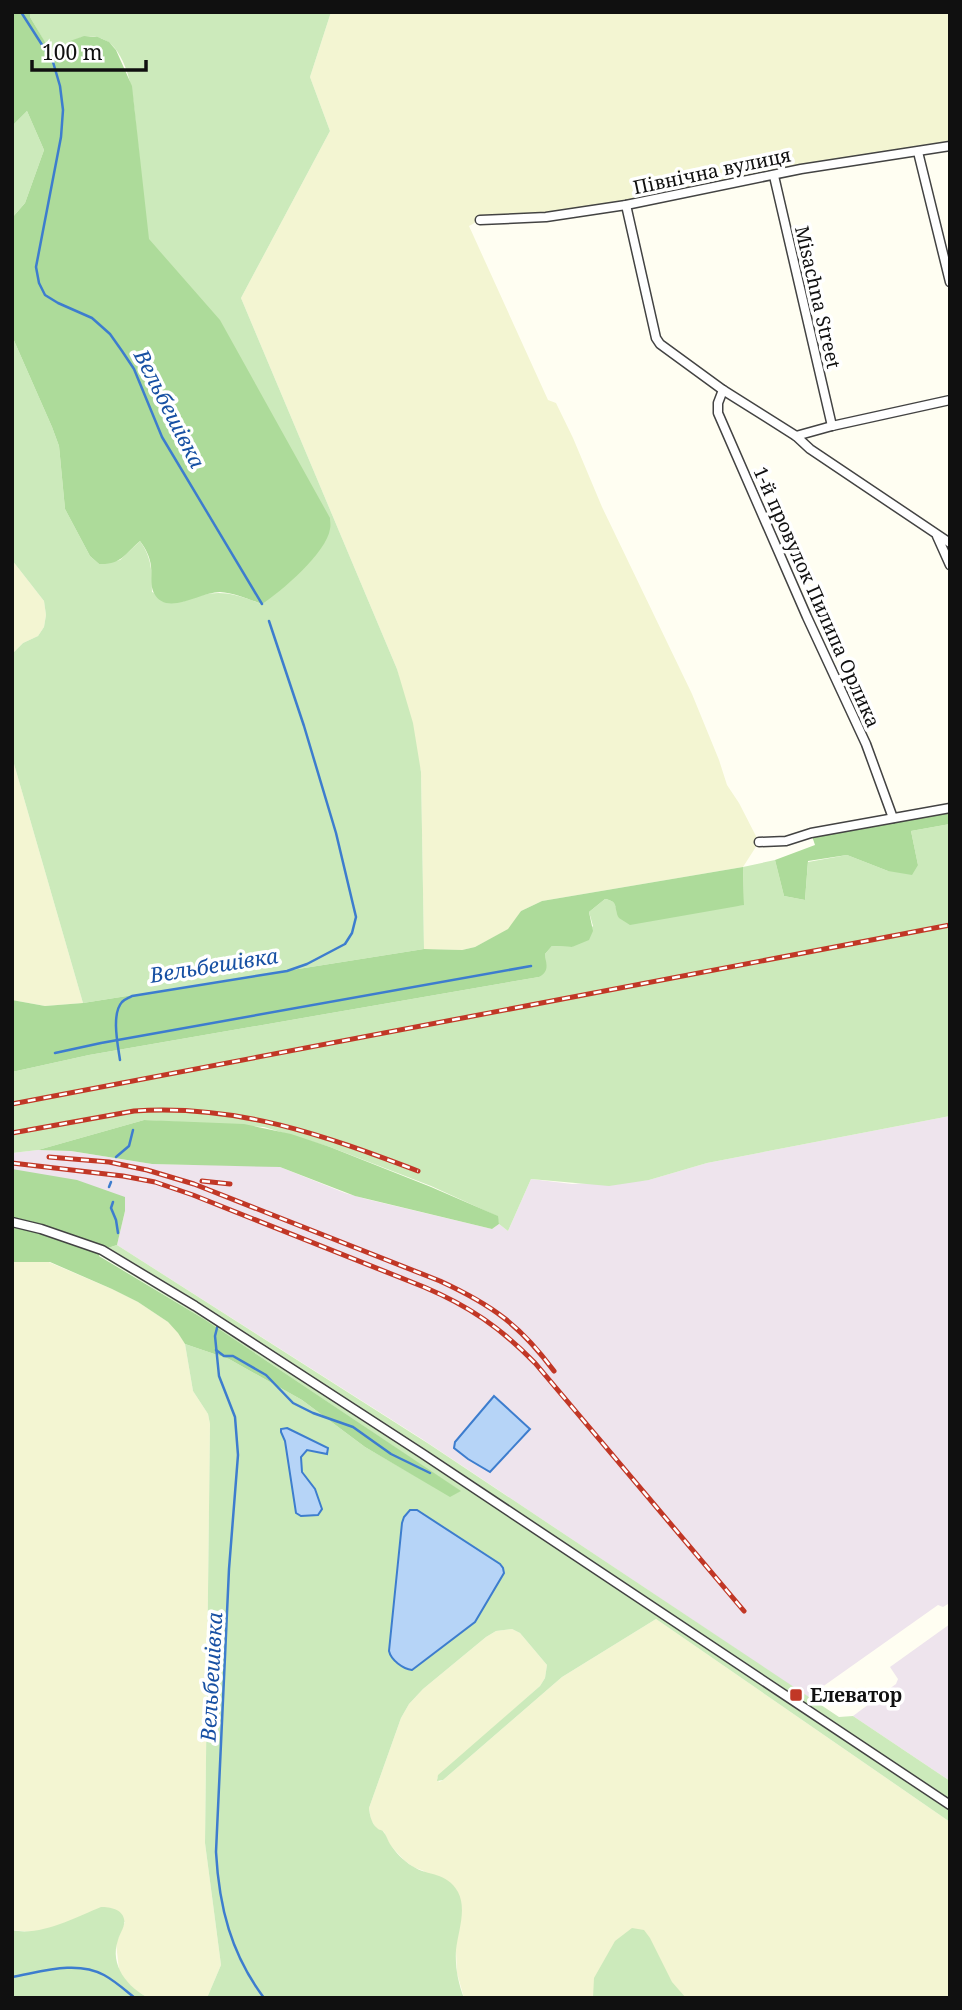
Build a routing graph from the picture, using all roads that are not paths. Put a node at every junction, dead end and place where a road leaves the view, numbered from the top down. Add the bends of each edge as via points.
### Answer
1 (950, 146) edge
2 (918, 152) junction
3 (774, 176) junction
4 (626, 205) junction
5 (480, 220) dead end
6 (950, 282) edge
7 (723, 390) junction
8 (950, 400) edge
9 (832, 426) junction
10 (796, 436) junction
11 (936, 534) junction
12 (950, 543) edge
13 (950, 565) edge
14 (950, 808) edge
15 (893, 818) junction
16 (759, 842) dead end
17 (12, 1222) edge
18 (950, 1804) edge

1 - 2 street, Північна вулиця
2 - 3 street, Північна вулиця
2 - 6 street
3 - 4 street, Північна вулиця
3 - 9 street, Misachna Street
4 - 5 street, Північна вулиця via 545,217
4 - 7 street via 658,341
7 - 10 street
7 - 15 street, 1-й провулок Пилипа Орлика via 718,413 866,744
8 - 9 street
9 - 10 street
10 - 11 street
11 - 12 street
11 - 13 street
14 - 15 street
15 - 16 street via 786,841
17 - 18 street via 102,1250 126,1263

